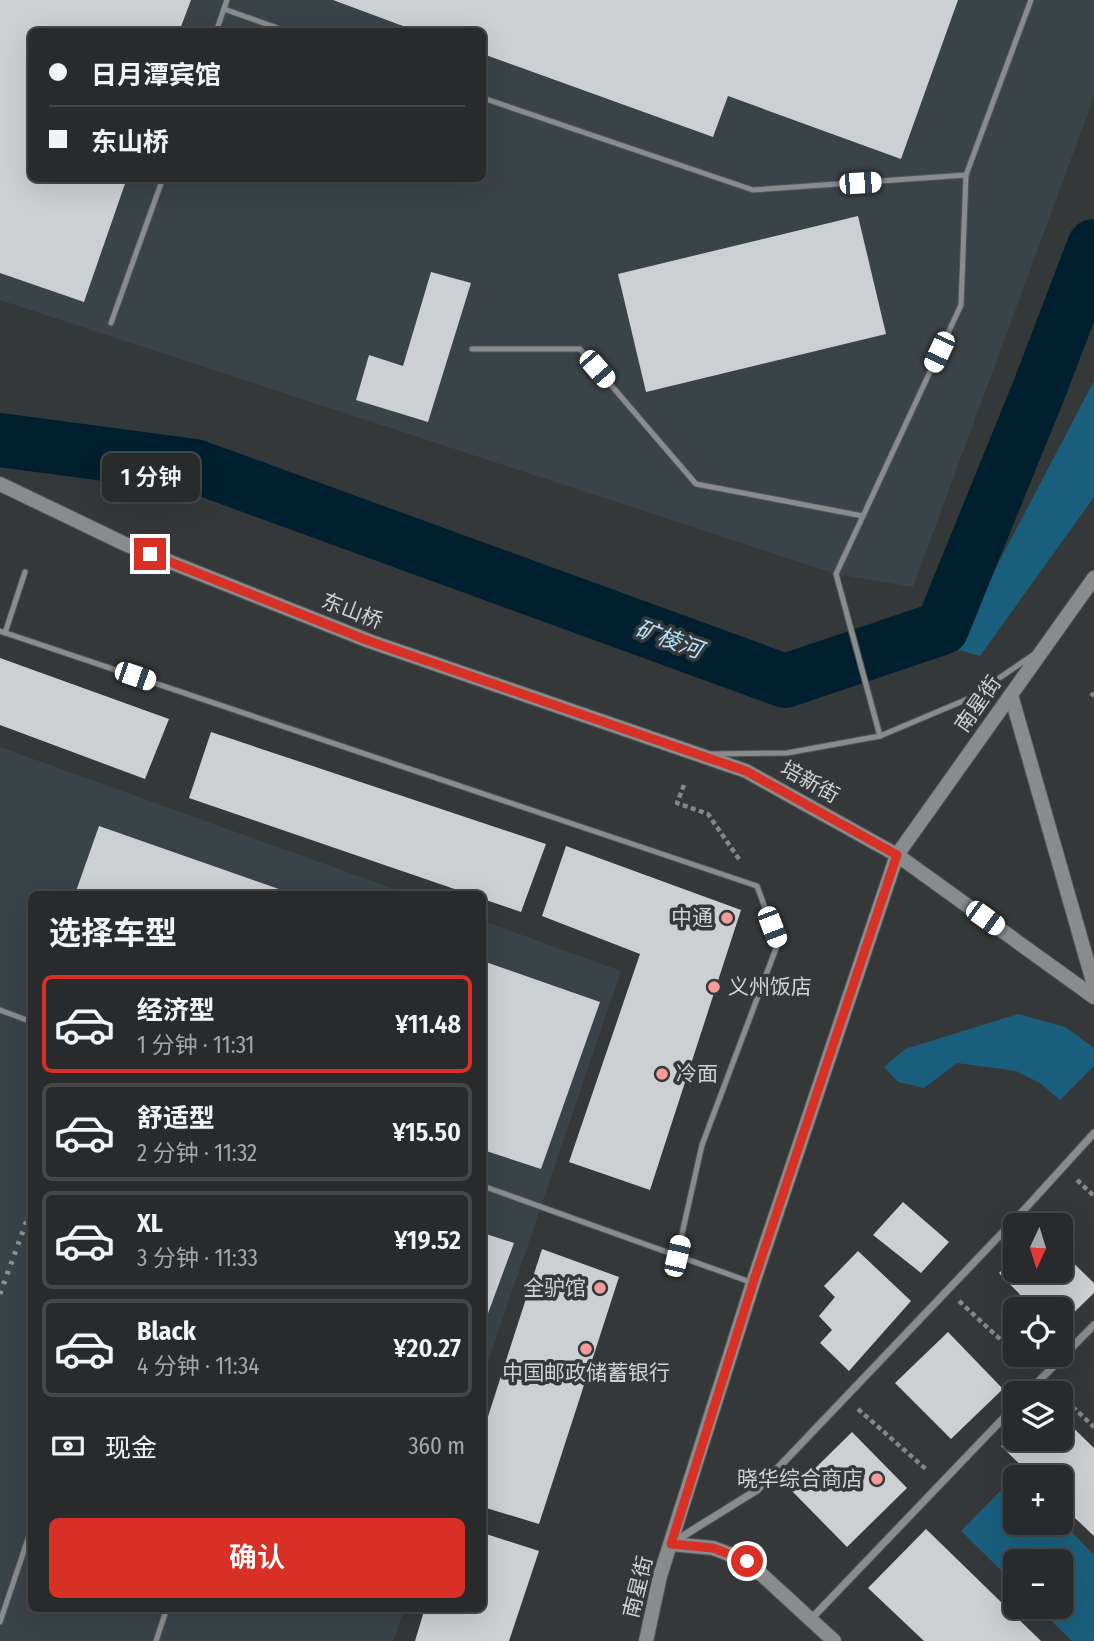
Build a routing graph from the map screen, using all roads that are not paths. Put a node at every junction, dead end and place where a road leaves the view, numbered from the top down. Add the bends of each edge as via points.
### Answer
1 (227, 0) edge
2 (1031, 0) edge
3 (224, 9) junction
4 (217, 28) edge
5 (278, 28) edge
6 (486, 99) edge
7 (966, 175) junction
8 (162, 182) edge
9 (111, 323) dead end
10 (472, 349) dead end
11 (0, 484) edge
12 (863, 516) junction
13 (26, 572) dead end
14 (1094, 578) edge
15 (2, 632) edge
16 (1046, 645) junction
17 (1011, 695) junction
18 (880, 736) junction
19 (699, 754) junction
20 (897, 855) junction
21 (1094, 985) edge
22 (1094, 997) edge
23 (0, 1010) edge
24 (28, 1020) edge
25 (1094, 1133) edge
26 (486, 1187) edge
27 (677, 1256) junction
28 (753, 1283) junction
29 (1094, 1325) edge
30 (1039, 1381) edge
31 (1003, 1418) edge
32 (28, 1539) edge
33 (671, 1544) junction
34 (166, 1612) edge
35 (810, 1620) junction
36 (0, 1622) edge
37 (156, 1641) edge
38 (646, 1641) edge
39 (834, 1641) edge

1 - 3 lane
2 - 7 lane
3 - 4 lane
3 - 5 lane
6 - 7 lane via 753,190
7 - 12 lane via 961,305
8 - 9 lane
10 - 12 lane via 580,349 696,484
11 - 19 street, 东山桥 via 125,544 369,641
12 - 18 lane via 836,574
13 - 15 lane
14 - 16 street, 南星街
15 - 27 lane via 757,886 778,943 702,1145
16 - 17 street, 南星街
16 - 18 lane via 970,698
17 - 20 street, 南星街
17 - 21 street
18 - 19 lane via 787,753
19 - 20 street, 培新街 via 746,771
20 - 22 street, 培新街
20 - 28 street, 南星街
23 - 24 lane
25 - 33 street via 757,1490
26 - 27 lane
27 - 28 lane
28 - 33 street, 南星街
29 - 30 street
31 - 35 street
32 - 36 lane
33 - 35 street via 713,1548 747,1561
33 - 38 street, 南星街
34 - 37 lane
35 - 39 street

